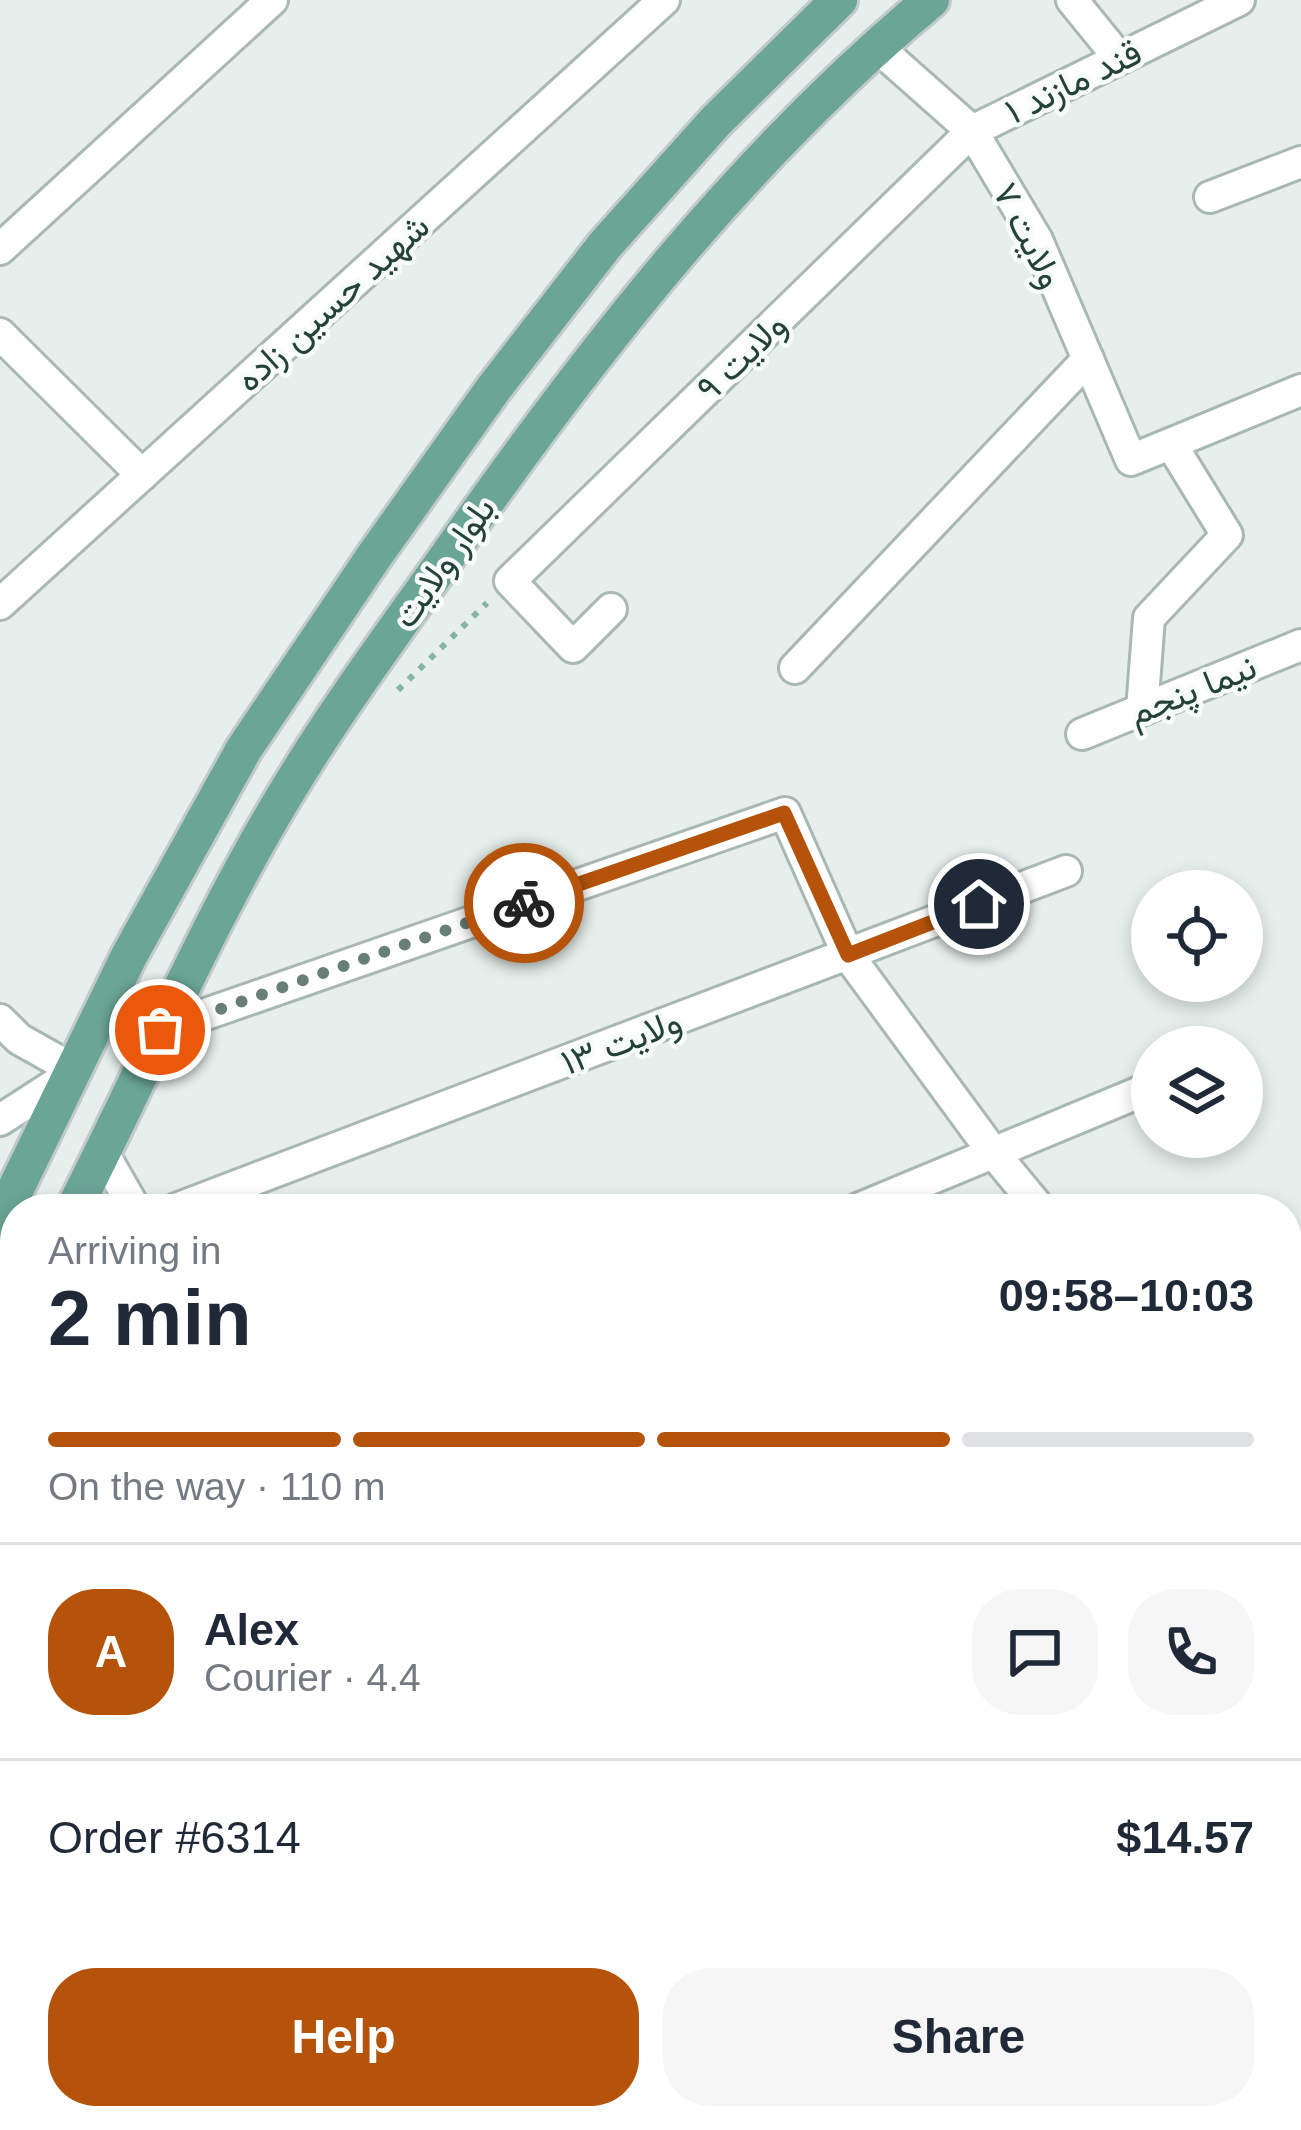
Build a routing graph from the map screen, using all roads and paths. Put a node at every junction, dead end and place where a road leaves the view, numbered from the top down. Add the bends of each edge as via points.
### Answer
1 (272, 0) edge
2 (664, 0) edge
3 (931, 0) edge
4 (1072, 0) edge
5 (1239, 0) edge
6 (832, 2) edge
7 (876, 46) junction
8 (1119, 58) junction
9 (972, 131) junction
10 (1301, 162) edge
11 (1210, 197) dead end
12 (0, 249) edge
13 (0, 334) edge
14 (1088, 359) junction
15 (1301, 390) edge
16 (1171, 444) junction
17 (142, 476) junction
18 (0, 604) edge
19 (611, 610) dead end
20 (1301, 645) edge
21 (795, 668) dead end
22 (1142, 710) junction
23 (1082, 734) dead end
24 (1066, 871) dead end
25 (848, 955) junction
26 (0, 1020) edge
27 (160, 1030) junction
28 (76, 1070) junction
29 (1131, 1095) edge
30 (0, 1120) edge
31 (992, 1151) junction
32 (103, 1153) junction
33 (14, 1194) edge
34 (82, 1194) edge
35 (126, 1194) edge
36 (216, 1194) edge
37 (893, 1194) edge
38 (1028, 1194) edge

1 - 12 street
2 - 17 street, شهید حسین زاده
3 - 7 main road, بلوار ولایت
4 - 8 street
5 - 8 street, قند مازند ۱
6 - 28 main road, بلوار ولایت via 605,245 375,555 244,749
7 - 9 street, ولایت ۷
7 - 27 main road, بلوار ولایت via 650,283 541,423 294,779
8 - 9 street, قند مازند ۱
9 - 14 street, ولایت ۷ via 1037,240
9 - 19 street, ولایت ۹ via 510,580 573,647
10 - 11 street
13 - 17 street
14 - 16 street, ولایت ۷ via 1131,460
14 - 21 street
15 - 16 street
16 - 22 street via 1227,535 1149,618
17 - 18 street, شهید حسین زاده
20 - 22 street, نیما پنجم
22 - 23 street, نیما پنجم
24 - 25 street, ولایت ۱۳
25 - 27 street via 784,813
25 - 31 street
25 - 36 street, ولایت ۱۳
26 - 28 street via 19,1040
27 - 32 main road, بلوار ولایت
28 - 30 street
28 - 33 main road, بلوار ولایت
29 - 31 street
31 - 37 street
31 - 38 street
32 - 34 main road, بلوار ولایت
32 - 35 street

